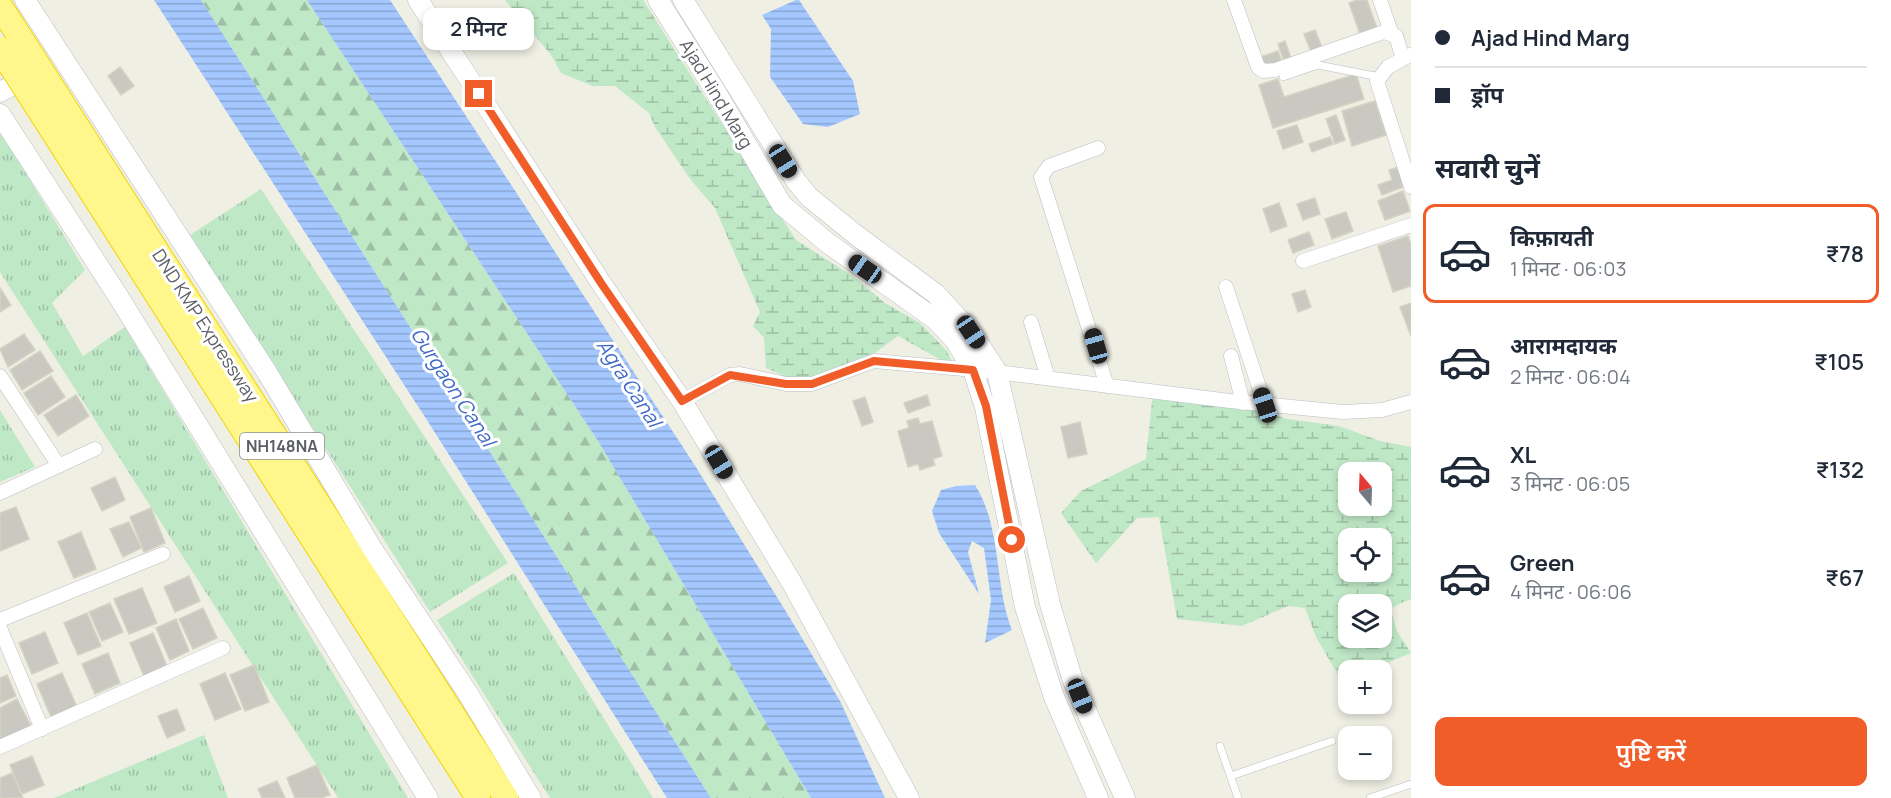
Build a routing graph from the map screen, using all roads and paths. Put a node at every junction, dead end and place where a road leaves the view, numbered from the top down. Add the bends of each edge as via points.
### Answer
1 (25, 0) edge
2 (418, 0) edge
3 (658, 0) edge
4 (683, 0) edge
5 (1234, 0) edge
6 (1380, 0) edge
7 (0, 6) edge
8 (1391, 32) junction
9 (7, 45) edge
10 (61, 57) junction
11 (1407, 57) edge
12 (1282, 77) dead end
13 (1380, 77) junction
14 (0, 92) edge
15 (48, 101) junction
16 (0, 114) edge
17 (1098, 148) dead end
18 (1411, 187) edge
19 (1411, 225) edge
20 (1303, 261) dead end
21 (1226, 287) dead end
22 (1031, 322) dead end
23 (1231, 356) dead end
24 (973, 370) junction
25 (998, 372) junction
26 (0, 376) edge
27 (1048, 378) junction
28 (1107, 386) junction
29 (682, 401) junction
30 (1411, 402) edge
31 (1243, 403) junction
32 (1265, 405) junction
33 (95, 449) dead end
34 (59, 466) junction
35 (0, 493) edge
36 (163, 554) dead end
37 (0, 620) edge
38 (0, 628) edge
39 (223, 648) dead end
40 (42, 729) junction
41 (1332, 741) dead end
42 (1220, 746) dead end
43 (0, 747) edge
44 (1231, 776) junction
45 (1411, 784) edge
46 (428, 798) edge
47 (478, 798) edge
48 (506, 798) edge
49 (531, 798) edge
50 (909, 798) edge
51 (1098, 798) edge
52 (1125, 798) edge
53 (1238, 798) edge
54 (1370, 798) edge

1 - 10 street
2 - 29 street
3 - 24 street, Ajad Hind Marg via 782,205 829,244 935,319 955,340
4 - 25 street via 802,189 936,294 971,332
5 - 8 street via 1258,67 1268,72
6 - 8 street
7 - 9 highway, DND KMP Expressway / NH148NA
8 - 11 street
9 - 15 highway, DND KMP Expressway / NH148NA, bridge
10 - 14 street
10 - 49 street via 268,374 373,550
11 - 13 street via 1388,67
12 - 13 lane via 1318,65
13 - 18 street via 1378,89
15 - 47 highway, DND KMP Expressway / NH148NA
15 - 48 highway, DND KMP Expressway / NH148NA
16 - 46 street via 118,296
17 - 28 street via 1049,166 1041,177
19 - 20 street
21 - 32 street
22 - 27 street
23 - 31 street
24 - 25 street
24 - 29 street via 874,361 812,384 730,375
24 - 51 street, Ajad Hind Marg via 986,406 1025,607 1054,697
25 - 27 street
25 - 52 street via 1050,604 1073,681
26 - 34 street
27 - 28 street
28 - 31 street
29 - 50 street via 792,583
30 - 32 street via 1366,412
31 - 32 street
33 - 34 street
34 - 35 street
36 - 37 street
38 - 40 street
39 - 40 street
40 - 43 street
41 - 44 lane
42 - 44 lane
44 - 53 lane
45 - 54 lane

